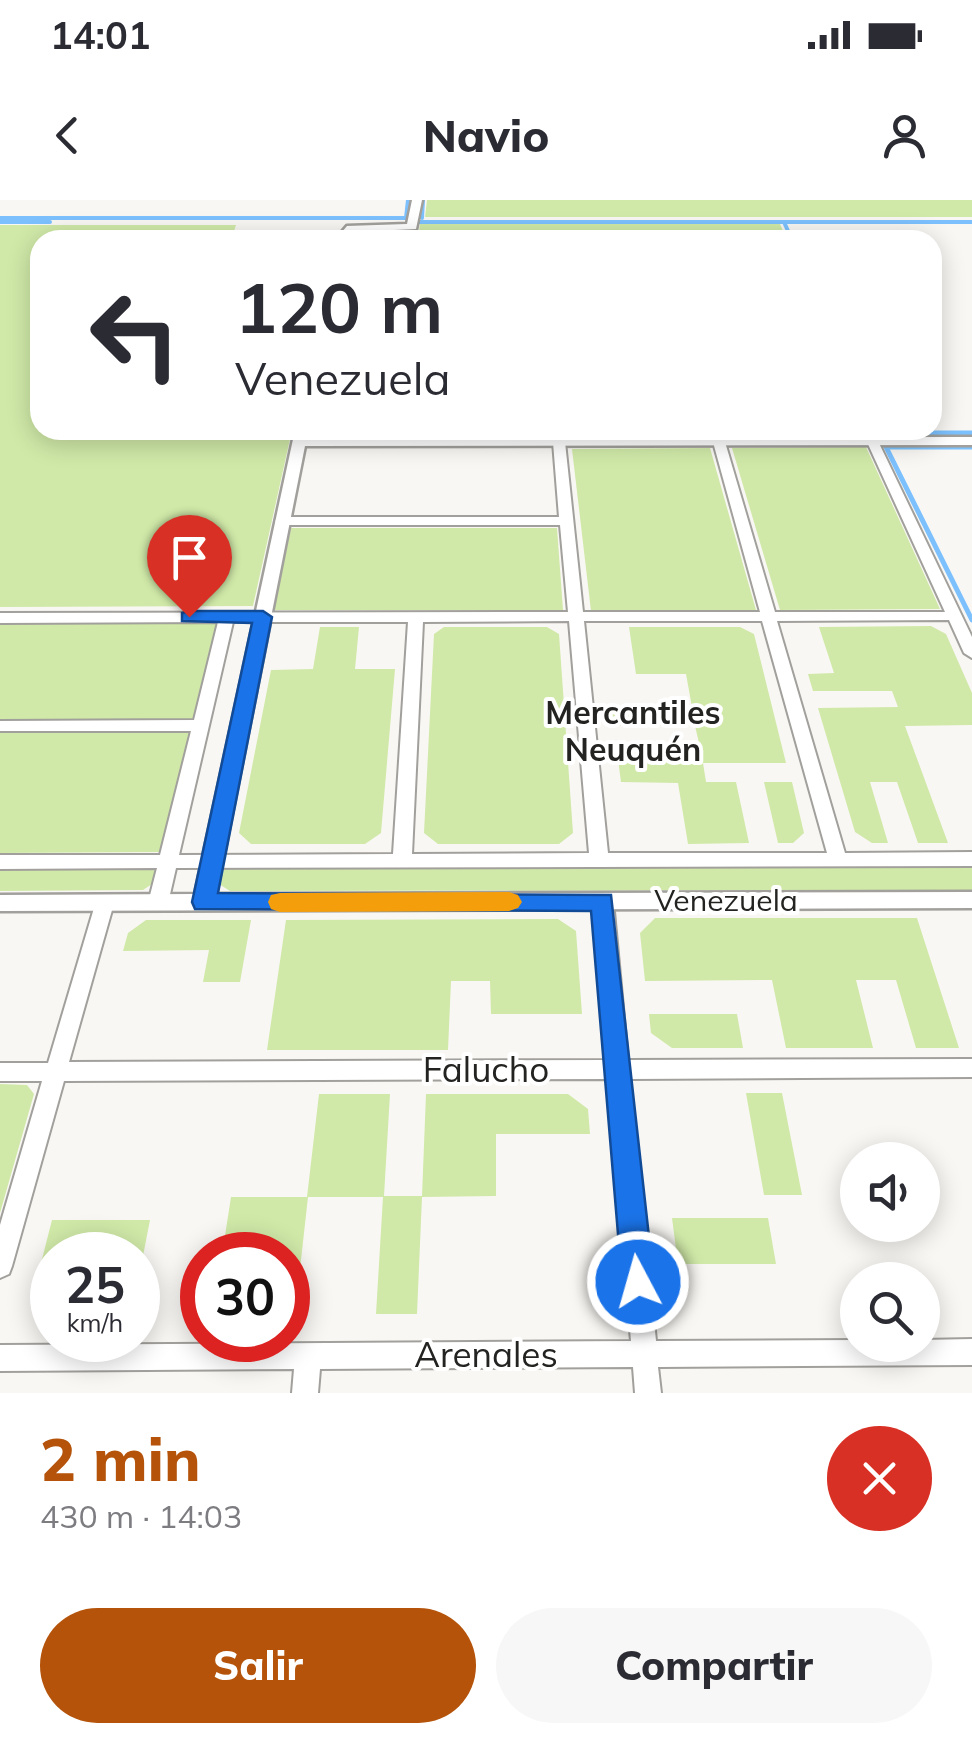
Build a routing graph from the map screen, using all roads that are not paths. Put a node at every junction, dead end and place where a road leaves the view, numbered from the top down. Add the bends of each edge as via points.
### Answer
1 (416, 200) edge
2 (386, 230) edge
3 (299, 440) edge
4 (473, 440) edge
5 (559, 442) junction
6 (719, 442) junction
7 (873, 442) junction
8 (972, 442) edge
9 (282, 521) junction
10 (568, 521) junction
11 (416, 616) junction
12 (577, 616) junction
13 (770, 616) junction
14 (954, 616) junction
15 (226, 617) junction
16 (263, 617) junction
17 (0, 618) edge
18 (972, 653) edge
19 (201, 725) junction
20 (0, 726) edge
21 (598, 860) junction
22 (838, 860) junction
23 (972, 860) edge
24 (212, 861) junction
25 (402, 861) junction
26 (0, 862) edge
27 (168, 862) junction
28 (972, 900) edge
29 (603, 901) junction
30 (104, 902) junction
31 (158, 902) junction
32 (204, 902) junction
33 (0, 903) edge
34 (972, 1068) edge
35 (618, 1070) junction
36 (0, 1072) edge
37 (56, 1072) junction
38 (0, 1266) edge
39 (972, 1352) edge
40 (644, 1354) junction
41 (310, 1356) edge
42 (180, 1357) edge
43 (0, 1358) edge
44 (308, 1362) edge
45 (305, 1393) edge
46 (648, 1393) edge

1 - 2 street via 412,227
3 - 9 street
4 - 5 street
5 - 6 street
5 - 10 street
6 - 7 street
6 - 13 street
7 - 8 street
7 - 14 street
9 - 10 street
9 - 16 street
10 - 12 street
11 - 12 street
11 - 16 street
11 - 25 street
12 - 13 street
12 - 21 street
13 - 14 street
13 - 22 street
14 - 18 street
15 - 16 street
15 - 17 street
15 - 19 street
16 - 24 street
19 - 20 street
19 - 27 street
21 - 22 street, Venezuela
21 - 25 street, Venezuela
22 - 23 street, Venezuela
24 - 25 street, Venezuela
24 - 27 street, Venezuela
24 - 32 street
26 - 27 street, Venezuela
27 - 31 street
28 - 29 street, Venezuela
29 - 32 street, Venezuela
29 - 35 street
30 - 31 street, Venezuela
30 - 33 street, Venezuela
30 - 37 street
31 - 32 street, Venezuela
34 - 35 street, Falucho
35 - 37 street, Falucho
35 - 40 street
36 - 37 street, Falucho
37 - 38 street
39 - 40 street, Arenales
40 - 41 street, Arenales
40 - 46 street
42 - 43 street, Arenales
44 - 45 street

